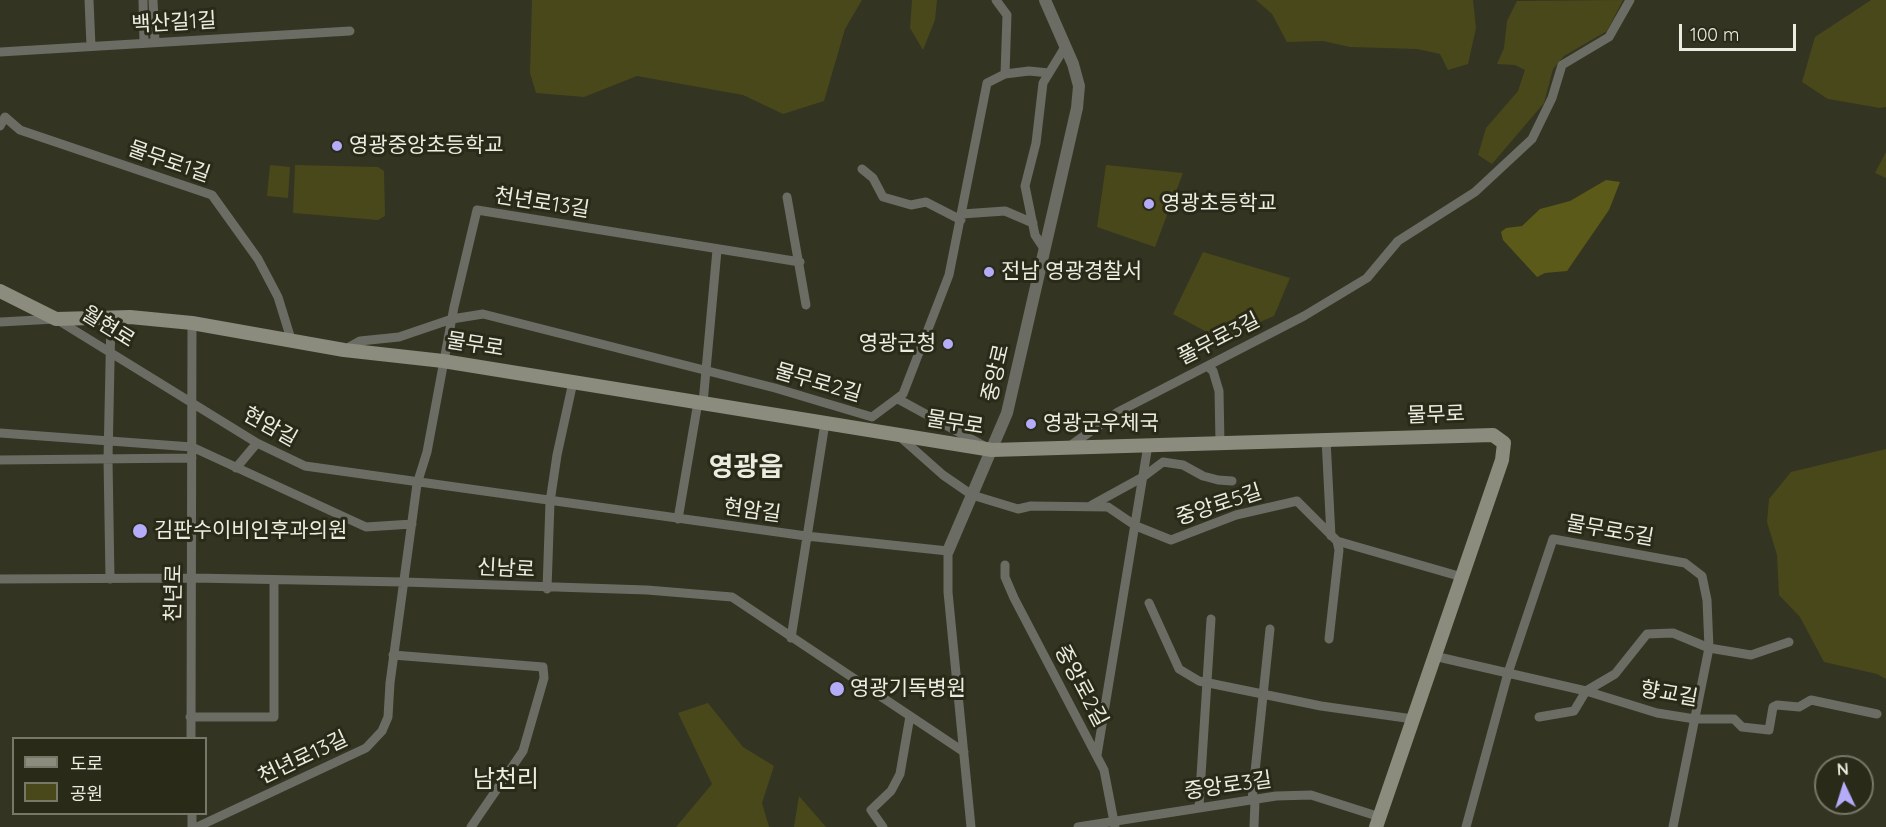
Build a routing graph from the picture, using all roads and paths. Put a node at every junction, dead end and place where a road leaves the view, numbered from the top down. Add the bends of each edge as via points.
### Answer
1 (88, 0) edge
2 (143, 0) edge
3 (153, 0) edge
4 (996, 0) edge
5 (1045, 0) edge
6 (1630, 0) edge
7 (350, 31) dead end
8 (155, 42) junction
9 (144, 43) junction
10 (91, 46) junction
11 (1065, 47) junction
12 (0, 52) edge
13 (1049, 73) junction
14 (1005, 74) junction
15 (0, 126) edge
16 (862, 169) dead end
17 (787, 197) dead end
18 (962, 217) junction
19 (1033, 223) junction
20 (717, 250) junction
21 (1045, 250) junction
22 (800, 262) junction
23 (0, 291) edge
24 (806, 305) dead end
25 (111, 317) junction
26 (56, 319) junction
27 (452, 319) junction
28 (0, 322) edge
29 (192, 323) junction
30 (291, 339) junction
31 (344, 350) junction
32 (110, 353) junction
33 (443, 361) junction
34 (1207, 366) junction
35 (706, 371) junction
36 (573, 382) junction
37 (898, 399) junction
38 (192, 402) junction
39 (700, 403) junction
40 (825, 423) junction
41 (0, 433) edge
42 (898, 435) junction
43 (1326, 439) junction
44 (109, 442) junction
45 (257, 443) junction
46 (1220, 443) junction
47 (1148, 445) junction
48 (192, 447) junction
49 (1067, 448) junction
50 (992, 450) junction
51 (192, 458) junction
52 (108, 459) junction
53 (0, 460) edge
54 (236, 468) junction
55 (1143, 477) junction
56 (1232, 481) dead end
57 (417, 484) junction
58 (972, 495) junction
59 (550, 501) junction
60 (1092, 505) junction
61 (678, 519) junction
62 (411, 524) junction
63 (1136, 525) junction
64 (806, 536) junction
65 (1334, 539) junction
66 (948, 551) junction
67 (1005, 565) dead end
68 (1461, 577) junction
69 (193, 578) junction
70 (0, 579) edge
71 (110, 579) junction
72 (274, 580) junction
73 (404, 582) junction
74 (547, 589) junction
75 (1149, 603) dead end
76 (1210, 619) dead end
77 (1270, 629) dead end
78 (791, 638) junction
79 (1329, 639) dead end
80 (1789, 642) dead end
81 (1709, 648) junction
82 (393, 655) junction
83 (1434, 656) junction
84 (1508, 673) junction
85 (1206, 682) junction
86 (1586, 691) junction
87 (1264, 694) junction
88 (1877, 714) dead end
89 (910, 716) junction
90 (190, 717) junction
91 (1539, 717) dead end
92 (1413, 719) junction
93 (1695, 719) junction
94 (191, 737) edge
95 (964, 752) junction
96 (1097, 755) junction
97 (1254, 800) junction
98 (1199, 807) junction
99 (1378, 822) edge
100 (1115, 825) edge
101 (197, 827) edge
102 (471, 827) edge
103 (883, 827) edge
104 (971, 827) edge
105 (1078, 827) edge
106 (1254, 827) edge
107 (1466, 827) edge
108 (1673, 827) edge

1 - 10 street
2 - 9 street
3 - 8 street
4 - 14 street via 1007,15
5 - 11 street, 중앙로
6 - 34 street, 풀무로3길 via 1609,36 1562,65 1552,98 1532,139 1475,192 1398,241 1367,278 1352,288
7 - 8 street, 백산길1길
8 - 9 street, 백산길1길
9 - 10 street, 백산길1길
10 - 12 street, 백산길1길
11 - 13 street
11 - 21 street, 중앙로 via 1079,86 1077,108
13 - 14 street
13 - 19 street via 1043,82 1036,143 1025,186
14 - 18 street, 물무로2길 via 987,84
15 - 30 street, 물무로1길 via 5,117 20,130 212,195 258,259 278,297
16 - 18 street via 873,178 883,197 911,205 926,202
17 - 22 street
18 - 19 street via 1005,212
18 - 37 street, 물무로2길 via 949,275 911,376
19 - 21 street via 1035,235
20 - 22 street, 천년로13길
20 - 27 street, 천년로13길 via 477,210
20 - 35 street
21 - 50 street, 중앙로 via 1007,413
22 - 24 street
23 - 26 main road, 월현로
25 - 26 main road, 물무로
25 - 29 main road, 물무로
25 - 32 street
26 - 28 street, 물무로
26 - 32 street, 월현로
27 - 31 street, 물무로2길 via 399,337 360,341
27 - 33 street, 천년로13길
27 - 35 street, 물무로2길 via 483,314
29 - 30 main road, 물무로
29 - 38 street, 천년로
30 - 31 main road, 물무로
31 - 33 main road, 물무로
32 - 38 street, 월현로
32 - 44 street
33 - 36 main road, 물무로
33 - 57 street, 천년로13길 via 427,452
34 - 46 street via 1213,371 1219,391
34 - 49 street, 풀무로3길 via 1118,412
35 - 37 street, 물무로2길 via 872,417
35 - 39 street
36 - 39 main road, 물무로
36 - 59 street
37 - 50 street
38 - 45 street, 현암길
38 - 48 street, 천년로
39 - 40 main road, 물무로
39 - 61 street
40 - 42 main road, 물무로
40 - 64 street
41 - 44 street
42 - 50 main road, 물무로
42 - 58 street, 중앙로5길
43 - 46 main road, 물무로
43 - 65 street
43 - 68 main road, 물무로 via 1480,434 1500,438 1504,443 1502,460
44 - 48 street
44 - 52 street
45 - 54 street
45 - 57 street, 현암길 via 305,466
46 - 47 main road, 물무로
47 - 49 main road, 물무로
47 - 55 street
48 - 51 street, 천년로
48 - 54 street
49 - 50 main road, 물무로
50 - 58 street, 중앙로
51 - 52 street
51 - 69 street, 천년로
52 - 53 street
52 - 71 street
54 - 62 street via 366,527
55 - 56 street via 1163,462
55 - 60 street
55 - 63 street
57 - 59 street, 현암길
57 - 62 street, 천년로13길
58 - 60 street, 중앙로5길 via 1018,509
58 - 66 street, 중앙로
59 - 61 street, 현암길
59 - 74 street
60 - 63 street, 중앙로5길 via 1108,507
61 - 64 street, 현암길
62 - 73 street, 천년로13길
63 - 65 street, 중앙로5길 via 1171,540 1236,515 1297,501
63 - 96 street
64 - 66 street, 현암길
64 - 78 street
65 - 68 street
65 - 79 street via 1339,550
66 - 95 street, 중앙로 via 948,592
67 - 96 street, 중앙로2길 via 1005,577 1014,598
68 - 83 main road, 물무로
69 - 71 street, 신남로
69 - 72 street, 신남로
69 - 90 street, 천년로
70 - 71 street, 신남로
72 - 73 street, 신남로
72 - 90 street via 274,717
73 - 74 street, 신남로
73 - 82 street, 천년로13길
74 - 78 street, 신남로 via 647,590 732,597
75 - 85 street via 1179,669
76 - 85 street
77 - 87 street
78 - 89 street, 신남로
80 - 81 street via 1750,655
81 - 84 street, 물무로5길 via 1702,576 1685,563 1553,539
81 - 86 street via 1673,633 1647,634 1615,674
81 - 93 street, 물무로5길
82 - 101 street, 천년로13길 via 388,717 382,731 366,748
82 - 102 street via 543,667 544,678 523,751
83 - 84 street, 향교길
83 - 92 main road, 물무로
84 - 86 street, 향교길
84 - 107 street, 물무로5길
85 - 87 street
85 - 98 street
86 - 91 street via 1574,711
86 - 93 street, 향교길 via 1626,705
87 - 92 street
87 - 97 street
88 - 93 street, 향교길 via 1811,700 1798,707 1773,707 1769,730 1742,727 1734,719
89 - 95 street, 신남로
89 - 103 street via 900,774 891,791 871,810
90 - 94 street, 천년로
92 - 99 main road, 물무로
93 - 108 street, 물무로5길
95 - 104 street, 중앙로
96 - 100 street, 중앙로2길 via 1104,770
97 - 98 street, 중앙로3길
97 - 99 street, 중앙로3길 via 1311,795
97 - 106 street
98 - 100 street, 중앙로3길
100 - 105 street, 중앙로3길

